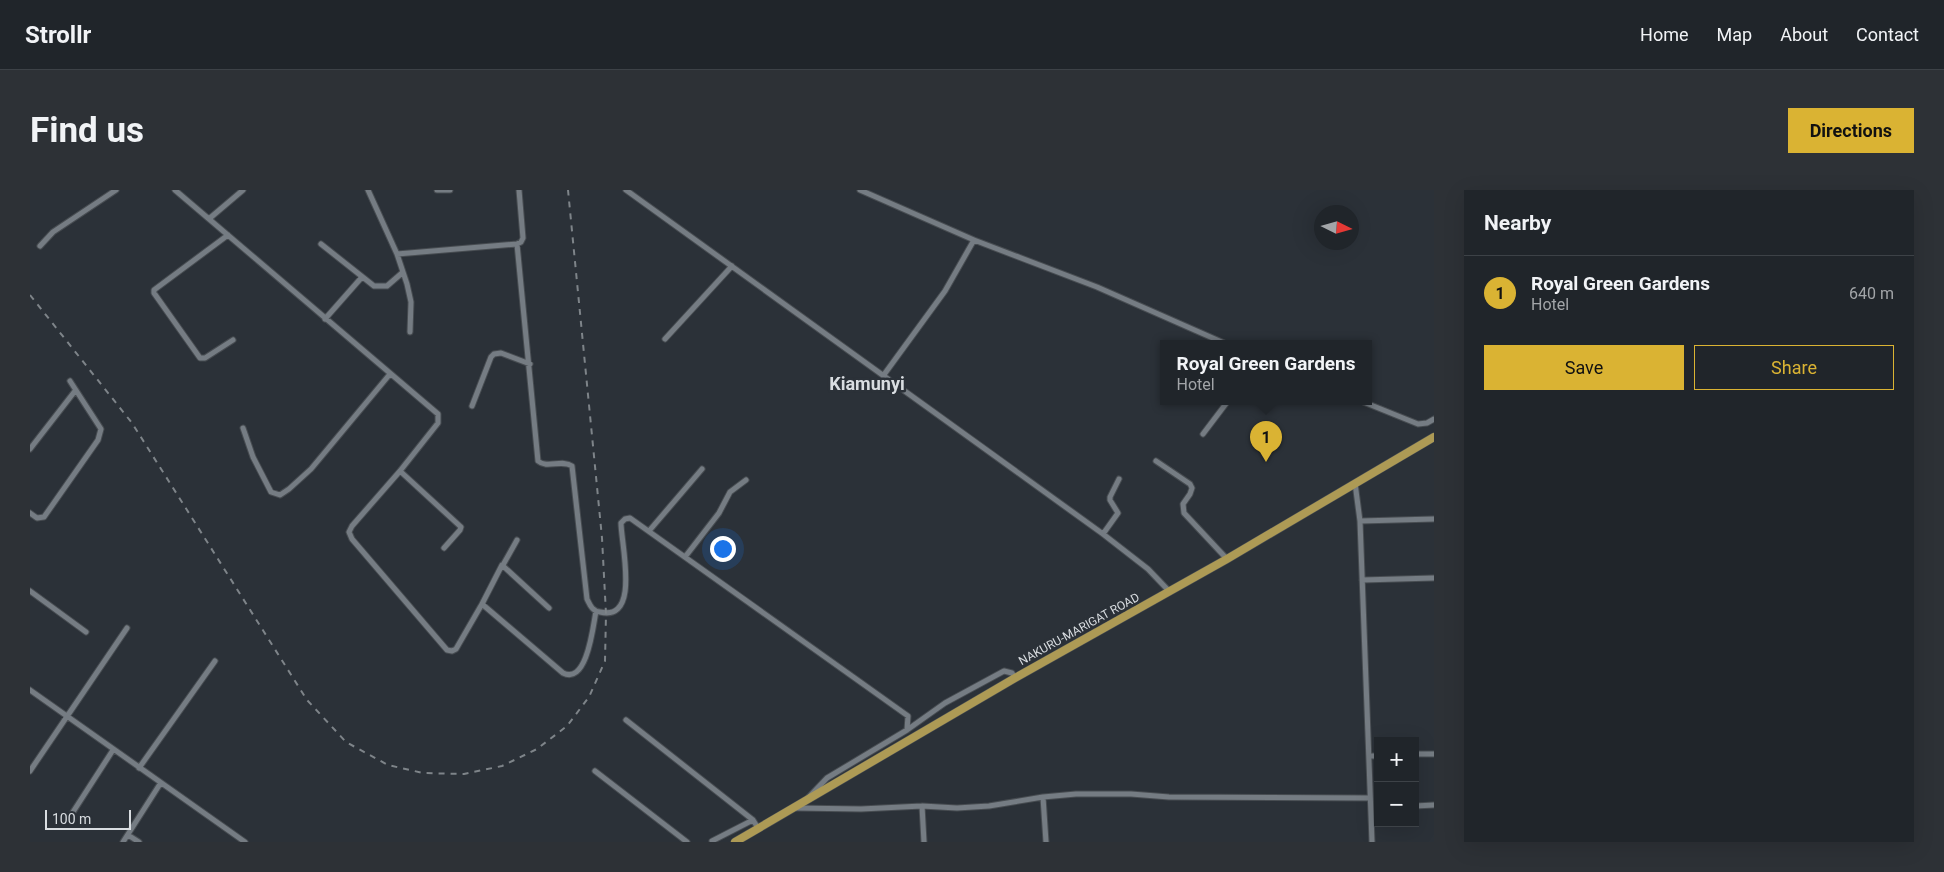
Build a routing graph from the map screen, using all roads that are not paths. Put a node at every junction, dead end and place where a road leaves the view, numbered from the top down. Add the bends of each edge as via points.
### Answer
1 (116, 190) edge
2 (175, 190) edge
3 (243, 190) edge
4 (368, 190) edge
5 (437, 190) edge
6 (450, 190) edge
7 (519, 190) edge
8 (626, 190) edge
9 (860, 190) edge
10 (876, 193) edge
11 (210, 218) junction
12 (228, 235) junction
13 (974, 240) junction
14 (322, 244) dead end
15 (517, 244) junction
16 (40, 246) dead end
17 (397, 254) junction
18 (732, 266) junction
19 (402, 273) junction
20 (362, 277) junction
21 (325, 319) junction
22 (410, 332) dead end
23 (233, 340) dead end
24 (665, 340) dead end
25 (1217, 340) edge
26 (530, 364) junction
27 (390, 374) junction
28 (883, 376) junction
29 (70, 382) dead end
30 (75, 391) junction
31 (1225, 405) edge
32 (1371, 405) edge
33 (472, 406) dead end
34 (1434, 419) edge
35 (243, 428) dead end
36 (1203, 434) dead end
37 (1434, 437) edge
38 (30, 449) edge
39 (1156, 461) dead end
40 (702, 469) dead end
41 (400, 471) junction
42 (1119, 479) dead end
43 (746, 480) dead end
44 (1354, 482) junction
45 (30, 513) edge
46 (1434, 519) edge
47 (1360, 521) junction
48 (649, 531) junction
49 (1103, 534) junction
50 (517, 540) dead end
51 (444, 548) dead end
52 (685, 557) junction
53 (1227, 559) junction
54 (503, 566) junction
55 (1434, 578) edge
56 (1362, 580) junction
57 (30, 591) edge
58 (1169, 592) junction
59 (482, 604) junction
60 (549, 608) dead end
61 (596, 612) junction
62 (127, 628) dead end
63 (86, 632) dead end
64 (215, 661) dead end
65 (1015, 678) junction
66 (30, 690) edge
67 (908, 716) junction
68 (67, 717) junction
69 (626, 720) dead end
70 (917, 722) junction
71 (907, 730) junction
72 (113, 750) junction
73 (1419, 754) edge
74 (1434, 754) edge
75 (1370, 756) junction
76 (1374, 756) edge
77 (139, 768) junction
78 (30, 771) edge
79 (595, 771) dead end
80 (160, 784) junction
81 (1043, 797) junction
82 (1370, 798) junction
83 (804, 802) junction
84 (1434, 805) edge
85 (922, 806) junction
86 (1371, 806) joint
87 (1419, 806) edge
88 (795, 808) junction
89 (74, 812) dead end
90 (753, 820) junction
91 (758, 828) junction
92 (128, 835) junction
93 (123, 842) edge
94 (139, 842) edge
95 (245, 842) edge
96 (687, 842) edge
97 (713, 842) edge
98 (735, 842) edge
99 (924, 842) edge
100 (1046, 842) edge
101 (1372, 842) edge

1 - 16 street via 53,232
2 - 11 street
3 - 11 street
4 - 17 street
5 - 6 street
7 - 15 street via 523,238
8 - 18 street
9 - 10 street
10 - 13 street via 922,218
11 - 12 street
12 - 21 street
12 - 23 street via 154,290 200,358
13 - 25 street via 1086,282
13 - 28 street via 945,291
14 - 20 street
15 - 17 street
15 - 26 street
17 - 19 street
18 - 24 street
18 - 28 street
19 - 20 street via 387,286 380,287
19 - 22 street via 411,302
20 - 21 street
21 - 27 street
26 - 33 street via 501,353 494,354
26 - 61 street via 538,461 572,466 586,599
27 - 35 street via 311,469 280,495 271,492
27 - 41 street via 438,414 439,419
28 - 49 street
29 - 30 street
30 - 38 street
30 - 45 street via 100,429 98,440 44,518
31 - 36 street
32 - 34 street via 1418,424
37 - 44 main road, NAKURU-MARIGAT ROAD
39 - 53 street via 1190,484 1190,494 1183,504 1184,513
40 - 48 street
41 - 51 street via 461,527
41 - 59 street via 352,526 349,532 352,539 448,651 456,649
42 - 49 street via 1110,497 1118,513
43 - 52 street via 730,492 719,513
44 - 47 street
44 - 53 main road, NAKURU-MARIGAT ROAD
46 - 47 street
47 - 56 street
48 - 52 street
48 - 61 street via 630,518 621,523 626,586 623,602 611,613
49 - 58 street via 1148,570
50 - 54 street
52 - 67 street
53 - 58 main road, NAKURU-MARIGAT ROAD
54 - 59 street via 500,566
54 - 60 street
55 - 56 street
56 - 75 street
57 - 63 street
58 - 65 main road, NAKURU-MARIGAT ROAD
59 - 61 street via 563,673 571,675 582,666
62 - 68 street
64 - 77 street
65 - 70 street via 1009,671 1004,671
65 - 83 main road, NAKURU-MARIGAT ROAD
66 - 68 street
67 - 70 street
67 - 71 street
68 - 72 street
68 - 78 street
69 - 90 street
70 - 71 street
71 - 83 street via 827,778
72 - 77 street
72 - 89 street
73 - 74 street
75 - 76 street
75 - 82 street
77 - 80 street
79 - 96 street
80 - 92 street
80 - 95 street
81 - 82 street via 1131,794
81 - 85 street via 989,806
81 - 100 street
82 - 86 street
83 - 88 main road, NAKURU-MARIGAT ROAD
84 - 87 street
85 - 88 street
85 - 99 street
86 - 101 street
88 - 91 main road, NAKURU-MARIGAT ROAD
90 - 91 street
90 - 97 street
91 - 98 main road, NAKURU-MARIGAT ROAD
92 - 93 street
92 - 94 street

